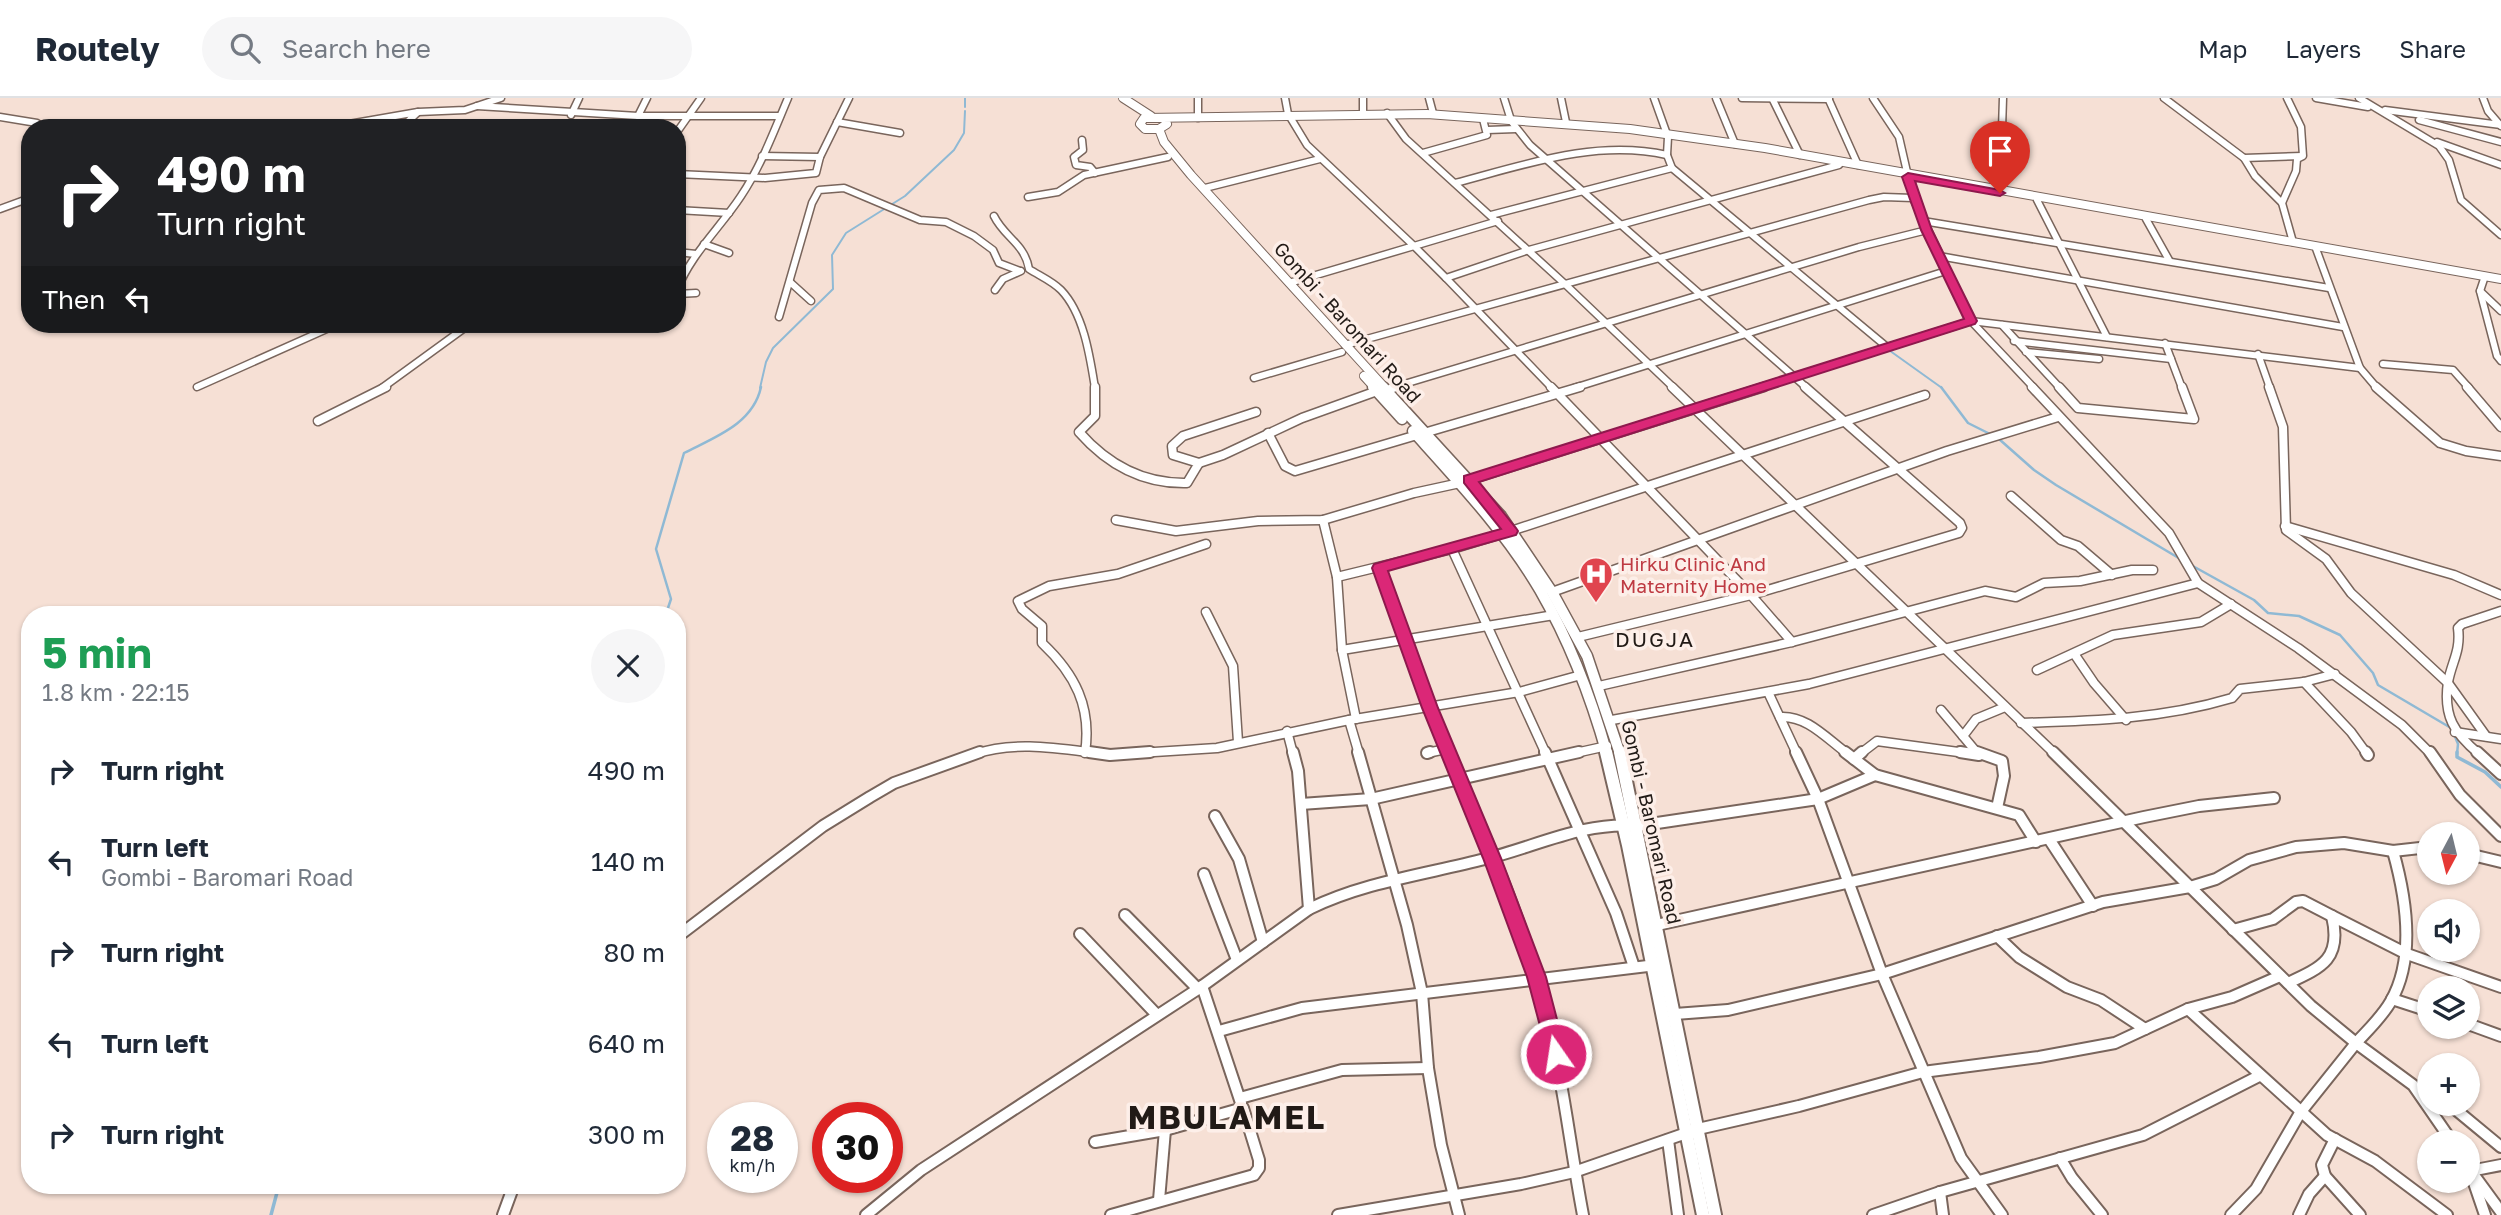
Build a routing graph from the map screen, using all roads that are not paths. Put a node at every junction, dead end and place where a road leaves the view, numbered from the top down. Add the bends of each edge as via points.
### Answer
1 (501, 98) edge
2 (579, 98) edge
3 (647, 98) edge
4 (701, 98) edge
5 (788, 98) edge
6 (849, 98) edge
7 (1116, 98) edge
8 (1123, 98) edge
9 (1198, 98) edge
10 (1285, 98) edge
11 (1363, 98) edge
12 (1429, 98) edge
13 (1504, 98) edge
14 (1562, 98) edge
15 (1654, 98) edge
16 (1716, 98) edge
17 (1742, 98) edge
18 (1772, 98) edge
19 (1873, 98) edge
20 (2003, 98) edge
21 (2287, 98) edge
22 (2316, 98) edge
23 (2359, 98) edge
24 (2483, 98) edge
25 (1829, 99) edge
26 (2167, 99) edge
27 (477, 106) junction
28 (2372, 107) junction
29 (418, 112) junction
30 (1363, 113) junction
31 (1433, 113) junction
32 (2402, 113) junction
33 (572, 114) junction
34 (1387, 114) junction
35 (638, 116) junction
36 (780, 116) junction
37 (1151, 116) junction
38 (1289, 116) junction
39 (0, 117) edge
40 (687, 117) junction
41 (1198, 118) junction
42 (378, 119) edge
43 (411, 119) edge
44 (1483, 119) junction
45 (1510, 119) junction
46 (21, 120) edge
47 (837, 122) junction
48 (1566, 122) junction
49 (1155, 125) junction
50 (2501, 126) edge
51 (1487, 130) junction
52 (1516, 130) junction
53 (900, 133) dead end
54 (1667, 135) junction
55 (1082, 140) dead end
56 (2432, 141) junction
57 (2501, 142) edge
58 (1735, 144) junction
59 (1423, 153) junction
60 (1667, 155) junction
61 (1800, 155) junction
62 (762, 156) junction
63 (2303, 156) junction
64 (820, 157) junction
65 (1168, 157) junction
66 (2244, 158) junction
67 (1320, 159) junction
68 (1548, 160) junction
69 (1839, 165) junction
70 (1858, 165) junction
71 (2501, 165) edge
72 (1672, 168) junction
73 (1095, 173) junction
74 (686, 174) edge
75 (1907, 175) junction
76 (752, 177) junction
77 (1455, 183) junction
78 (2266, 186) junction
79 (1205, 188) junction
80 (2287, 188) junction
81 (1581, 191) junction
82 (2000, 191) junction
83 (1028, 197) dead end
84 (1913, 198) junction
85 (2037, 200) junction
86 (21, 201) edge
87 (1710, 201) junction
88 (2282, 203) junction
89 (0, 209) edge
90 (686, 211) edge
91 (729, 213) junction
92 (994, 216) dead end
93 (1495, 218) junction
94 (2146, 219) junction
95 (1923, 221) junction
96 (1621, 225) junction
97 (1927, 230) junction
98 (1752, 234) junction
99 (2501, 235) edge
100 (2057, 241) junction
101 (2293, 242) junction
102 (704, 244) junction
103 (1414, 246) junction
104 (2315, 248) junction
105 (1529, 250) junction
106 (686, 253) edge
107 (729, 253) dead end
108 (696, 254) junction
109 (1939, 256) junction
110 (1659, 259) junction
111 (2169, 260) junction
112 (1793, 267) junction
113 (1029, 269) junction
114 (686, 270) edge
115 (1020, 271) junction
116 (1946, 271) junction
117 (1276, 273) junction
118 (1446, 278) junction
119 (2077, 279) junction
120 (2484, 279) junction
121 (2501, 280) edge
122 (790, 282) junction
123 (1289, 283) junction
124 (1566, 285) junction
125 (2329, 288) junction
126 (995, 290) dead end
127 (2480, 291) junction
128 (686, 292) edge
129 (696, 293) dead end
130 (1700, 295) junction
131 (811, 301) dead end
132 (1838, 306) junction
133 (2501, 310) edge
134 (1476, 311) junction
135 (779, 317) dead end
136 (1971, 321) junction
137 (1608, 325) junction
138 (2002, 325) junction
139 (2343, 327) junction
140 (318, 333) edge
141 (458, 333) edge
142 (1746, 335) junction
143 (2107, 337) junction
144 (2491, 337) junction
145 (2501, 340) edge
146 (2014, 341) junction
147 (2165, 343) junction
148 (1887, 347) junction
149 (1344, 349) junction
150 (1514, 351) junction
151 (2026, 352) junction
152 (2258, 354) junction
153 (2099, 359) dead end
154 (2171, 359) junction
155 (2501, 361) edge
156 (2383, 364) dead end
157 (1650, 366) junction
158 (2360, 368) junction
159 (1792, 376) junction
160 (1254, 378) dead end
161 (197, 387) dead end
162 (1381, 390) junction
163 (1558, 394) junction
164 (1925, 395) dead end
165 (1695, 409) junction
166 (1256, 412) dead end
167 (2058, 417) junction
168 (318, 421) dead end
169 (1845, 423) junction
170 (2501, 427) edge
171 (1268, 433) junction
172 (1420, 434) junction
173 (1600, 438) junction
174 (1745, 456) junction
175 (2501, 456) edge
176 (1199, 463) junction
177 (1898, 470) junction
178 (1465, 481) junction
179 (1648, 488) junction
180 (2011, 496) dead end
181 (1795, 504) junction
182 (1116, 520) dead end
183 (1323, 520) junction
184 (2286, 527) junction
185 (1506, 532) junction
186 (1696, 540) junction
187 (1206, 544) dead end
188 (1452, 550) junction
189 (1858, 564) junction
190 (1380, 568) junction
191 (2152, 570) dead end
192 (2112, 575) junction
193 (1338, 578) junction
194 (2198, 583) junction
195 (1552, 592) junction
196 (1751, 595) junction
197 (2501, 595) edge
198 (2231, 604) junction
199 (2501, 611) edge
200 (1206, 612) dead end
201 (1906, 612) junction
202 (1554, 615) junction
203 (1489, 625) junction
204 (1577, 637) junction
205 (1406, 640) junction
206 (1792, 642) junction
207 (1342, 650) junction
208 (1946, 650) junction
209 (2075, 655) junction
210 (2037, 670) dead end
211 (2335, 674) junction
212 (1581, 675) junction
213 (2304, 682) junction
214 (2448, 683) junction
215 (1599, 686) junction
216 (1519, 692) junction
217 (1768, 692) junction
218 (2005, 707) junction
219 (1430, 708) junction
220 (1941, 710) dead end
221 (1780, 717) junction
222 (1352, 719) junction
223 (1612, 720) junction
224 (2126, 720) junction
225 (2021, 723) junction
226 (1287, 732) junction
227 (2455, 732) junction
228 (1963, 736) junction
229 (2486, 736) junction
230 (2501, 739) edge
231 (1238, 742) junction
232 (1607, 746) junction
233 (1446, 748) junction
234 (1085, 753) junction
235 (1427, 753) dead end
236 (1979, 755) junction
237 (2368, 755) dead end
238 (1548, 758) junction
239 (1854, 759) junction
240 (2501, 774) edge
241 (1875, 775) junction
242 (1460, 778) junction
243 (2274, 798) dead end
244 (1371, 799) junction
245 (1818, 799) junction
246 (1301, 803) junction
247 (1997, 808) junction
248 (1215, 816) dead end
249 (1624, 823) junction
250 (2123, 823) junction
251 (1637, 826) junction
252 (1581, 831) junction
253 (2501, 836) edge
254 (2049, 839) junction
255 (2036, 842) junction
256 (2417, 848) edge
257 (2393, 851) junction
258 (2480, 857) edge
259 (1492, 858) junction
260 (2501, 862) edge
261 (1204, 874) dead end
262 (1847, 882) junction
263 (1393, 883) junction
264 (2190, 887) junction
265 (2093, 906) junction
266 (1309, 909) junction
267 (1125, 915) dead end
268 (2332, 915) junction
269 (1657, 925) junction
270 (686, 930) edge
271 (2233, 930) junction
272 (1080, 934) dead end
273 (1997, 936) junction
274 (1263, 942) junction
275 (2407, 954) junction
276 (1237, 960) junction
277 (1665, 964) junction
278 (1652, 965) junction
279 (1634, 967) junction
280 (1882, 974) junction
281 (1536, 977) junction
282 (2284, 980) junction
283 (2501, 987) edge
284 (1200, 988) junction
285 (1422, 993) junction
286 (2392, 999) junction
287 (2417, 1007) edge
288 (2188, 1009) junction
289 (1675, 1014) junction
290 (1157, 1015) junction
291 (2480, 1028) edge
292 (2145, 1029) junction
293 (1219, 1031) junction
294 (2501, 1036) edge
295 (2356, 1043) junction
296 (1428, 1068) junction
297 (1923, 1072) junction
298 (2259, 1076) junction
299 (2413, 1085) junction
300 (2417, 1087) edge
301 (1242, 1103) junction
302 (2300, 1114) junction
303 (2464, 1116) edge
304 (1165, 1130) junction
305 (2444, 1130) edge
306 (1692, 1131) junction
307 (1668, 1139) junction
308 (2335, 1139) junction
309 (1095, 1142) dead end
310 (2501, 1147) edge
311 (2060, 1158) junction
312 (2501, 1165) edge
313 (2480, 1168) edge
314 (1574, 1172) junction
315 (2325, 1176) junction
316 (1978, 1182) junction
317 (2480, 1184) edge
318 (1940, 1192) junction
319 (2478, 1193) edge
320 (511, 1194) edge
321 (1452, 1195) junction
322 (1159, 1200) junction
323 (2501, 1212) edge
324 (503, 1215) edge
325 (866, 1215) edge
326 (1111, 1215) edge
327 (1338, 1215) edge
328 (1459, 1215) edge
329 (1583, 1215) edge
330 (1678, 1215) edge
331 (1703, 1215) edge
332 (1715, 1215) edge
333 (1873, 1215) edge
334 (1943, 1215) edge
335 (2002, 1215) edge
336 (2102, 1215) edge
337 (2231, 1215) edge
338 (2299, 1215) edge
339 (2360, 1215) edge
340 (2447, 1215) edge
341 (2486, 1215) edge

1 - 27 street
2 - 33 street
3 - 35 street
4 - 40 street
5 - 36 street
6 - 47 street
7 - 49 main road, Gombi - Baromari Road
8 - 37 main road
9 - 41 street
10 - 38 street
11 - 30 street
12 - 31 street
13 - 45 street
14 - 48 street
15 - 54 street
16 - 58 street
17 - 18 street
18 - 25 street
18 - 61 street
19 - 75 street via 1899,138
20 - 82 street
21 - 63 street via 2301,127
22 - 28 street
23 - 28 street
24 - 50 street
25 - 70 street
26 - 66 street
27 - 29 street
27 - 33 street
28 - 32 street
28 - 56 street
29 - 42 street
29 - 43 street
30 - 34 main road
30 - 38 main road
31 - 34 main road
31 - 45 main road
32 - 50 street
32 - 57 street
33 - 35 street
34 - 38 main road
34 - 44 main road
34 - 59 street
35 - 40 street
36 - 40 street
36 - 62 street
37 - 49 main road
37 - 49 main road
38 - 41 main road
38 - 49 main road
38 - 67 street
39 - 46 street
41 - 49 main road
44 - 45 main road
44 - 51 street
45 - 48 main road
45 - 52 street
45 - 54 main road
47 - 53 street
47 - 64 street
48 - 54 main road
49 - 65 main road, Gombi - Baromari Road
49 - 79 main road, Gombi - Baromari Road via 1164,142
51 - 52 street
51 - 59 street via 1483,137
52 - 68 street
54 - 58 main road
54 - 60 street
54 - 69 main road
55 - 73 street via 1083,153 1074,157 1076,166 1090,167
56 - 71 street
56 - 99 street via 2449,160 2461,201
58 - 61 main road
59 - 77 street
60 - 68 street via 1628,147
60 - 72 street
61 - 70 main road
62 - 64 street
62 - 76 street
63 - 66 street
63 - 80 street via 2297,159
64 - 76 street via 811,174
65 - 73 street
65 - 117 main road, Gombi - Baromari Road
66 - 78 street
67 - 79 street
67 - 103 street
68 - 77 street
68 - 81 street
69 - 75 main road
69 - 87 street
70 - 75 main road
72 - 81 street
72 - 87 street
73 - 83 street via 1058,192
74 - 76 street
75 - 82 main road
75 - 84 street
75 - 85 main road
76 - 91 street
77 - 93 street
78 - 80 street
78 - 88 street
79 - 117 main road, Gombi - Baromari Road
80 - 88 street
81 - 93 street
81 - 96 street
82 - 101 main road
84 - 95 street
84 - 98 street via 1869,200
85 - 94 main road
85 - 100 street
86 - 89 street
87 - 96 street
87 - 98 street
88 - 101 street
90 - 91 street
91 - 102 street
92 - 113 street via 1003,232 1016,238
93 - 103 street
93 - 105 street
94 - 104 main road
94 - 111 street
95 - 97 street
95 - 100 street
96 - 105 street
96 - 110 street
97 - 109 street
97 - 112 street
98 - 110 street
98 - 112 street
100 - 111 street
100 - 119 street
101 - 104 main road
102 - 107 street
102 - 108 street
103 - 118 street
103 - 123 street
104 - 120 main road
104 - 121 main road
104 - 125 street
105 - 118 street
105 - 124 street
106 - 108 street
108 - 114 street
109 - 116 street
109 - 119 street
110 - 124 street
110 - 130 street
111 - 125 street
112 - 130 street
112 - 132 street
113 - 115 street
113 - 176 street via 1067,297 1085,336 1096,411 1079,432 1083,437 1121,470 1145,478 1187,482
115 - 122 street via 999,263 993,250 946,222 920,220 844,188 825,188 812,203
115 - 126 street via 1003,279
116 - 132 street
116 - 136 street
117 - 123 main road, Gombi - Baromari Road
117 - 149 main road, Gombi - Baromari Road
118 - 134 street
119 - 139 street
119 - 143 street
120 - 121 main road
120 - 127 street
122 - 131 street
122 - 135 street
123 - 149 main road, Gombi - Baromari Road
124 - 134 street
124 - 137 street
125 - 139 street
127 - 133 street
127 - 144 street
128 - 129 street
130 - 137 street
130 - 142 street
132 - 142 street
132 - 148 street
134 - 149 street
134 - 150 street
136 - 138 street
136 - 148 street
136 - 167 street
137 - 150 street
137 - 157 street
138 - 143 street
138 - 146 street
139 - 158 street
140 - 161 street
141 - 168 street via 393,383
142 - 157 street
142 - 159 street
143 - 147 street
144 - 145 street
144 - 155 street
146 - 151 street
146 - 154 street
147 - 152 street
147 - 154 street
148 - 159 street
149 - 160 street
149 - 162 main road, Gombi - Baromari Road
150 - 162 street
150 - 163 street
151 - 153 street
151 - 154 street via 2078,408 2194,419
152 - 158 street
152 - 184 street via 2283,428
156 - 170 street via 2453,370
157 - 163 street
157 - 165 street
158 - 175 street via 2381,393 2440,443
159 - 165 street
159 - 169 street
162 - 171 street
162 - 172 main road, Gombi - Baromari Road
163 - 172 street
163 - 173 street
164 - 169 street
165 - 173 street
165 - 174 street
166 - 176 street via 1183,436 1172,446 1173,455
167 - 177 street via 1989,436
167 - 194 street via 2169,533
169 - 174 street
169 - 177 street
171 - 172 street via 1286,466 1295,471
171 - 176 street via 1220,458
172 - 178 main road, Gombi - Baromari Road
173 - 178 street
173 - 179 street
174 - 179 street
174 - 181 street
177 - 181 street
177 - 189 street via 1962,528 1959,533
178 - 183 street
178 - 185 main road, Gombi - Baromari Road
179 - 185 street
179 - 186 street
180 - 192 street via 2061,540 2078,546
181 - 186 street
181 - 189 street
182 - 183 street via 1176,531 1258,521
183 - 193 street
184 - 197 street via 2454,575
184 - 214 street via 2291,536 2326,559 2351,593
185 - 188 street
185 - 195 main road, Gombi - Baromari Road
185 - 202 main road, Gombi - Baromari Road
186 - 195 street
186 - 196 street
187 - 234 street via 1118,574 1049,586 1018,601 1040,624 1042,643 1080,688 1088,722
188 - 190 street
188 - 203 street
189 - 196 street
189 - 201 street
190 - 193 street
190 - 205 street
191 - 192 street
192 - 201 street via 2044,583 2016,597 1985,591
193 - 207 street
194 - 198 street
194 - 208 street
195 - 204 main road, Gombi - Baromari Road
196 - 204 street
196 - 206 street
198 - 209 street via 2201,622 2113,635
198 - 211 street
199 - 214 street via 2458,628 2460,644
200 - 231 street via 1233,666
201 - 206 street
201 - 208 street
202 - 203 street
202 - 212 main road, Gombi - Baromari Road
203 - 205 street
203 - 216 street
204 - 215 main road, Gombi - Baromari Road
205 - 207 street
205 - 219 street
206 - 215 street
207 - 222 street
208 - 217 street
208 - 218 street
209 - 210 street
209 - 224 street
211 - 213 street
211 - 253 street via 2412,734 2460,795
212 - 216 street
212 - 232 main road, Gombi - Baromari Road
213 - 224 street via 2254,686 2205,706
213 - 237 street
214 - 227 street via 2448,711
214 - 229 street
215 - 223 main road, Gombi - Baromari Road
216 - 219 street
216 - 238 street
217 - 221 street
217 - 223 street
218 - 225 street
218 - 228 street via 1976,719
219 - 222 street
219 - 233 street
220 - 228 street
221 - 239 street via 1798,717
221 - 245 street
222 - 226 street
222 - 244 street
223 - 251 main road, Gombi - Baromari Road
224 - 225 street
225 - 250 street
226 - 231 street
226 - 246 street via 1296,758
227 - 229 street
227 - 240 street
228 - 236 street
229 - 230 street
231 - 234 street via 1149,754
232 - 238 street
232 - 249 main road, Gombi - Baromari Road
233 - 235 street
233 - 242 street
234 - 270 street via 1037,746 989,749 894,783 823,826
236 - 239 street via 1877,741
236 - 247 street via 2002,761 2004,776
238 - 242 street
238 - 252 street
239 - 241 street
241 - 245 street
241 - 247 street
242 - 244 street
242 - 259 street
243 - 250 street via 2199,806
244 - 246 street
244 - 263 street
245 - 251 street
245 - 262 street
246 - 266 street
247 - 255 street via 2019,815
248 - 274 street via 1239,859
249 - 251 street
249 - 252 street
249 - 278 main road, Gombi - Baromari Road
250 - 254 street
250 - 264 street
251 - 269 main road, Gombi - Baromari Road
252 - 259 street
252 - 279 street
254 - 255 street
254 - 265 street
255 - 262 street
256 - 257 street
257 - 264 street via 2344,843 2308,845 2249,860 2216,879
257 - 275 street via 2400,876
258 - 260 street
259 - 263 street
259 - 281 street
261 - 276 street
262 - 269 street
262 - 280 street
263 - 266 street via 1346,893
263 - 285 street
264 - 265 street
264 - 271 street
265 - 273 street
266 - 274 street
267 - 284 street
268 - 271 street via 2296,902 2273,919
268 - 275 street
268 - 282 street via 2336,946 2332,956 2324,965
269 - 277 main road, Gombi - Baromari Road
271 - 282 street
272 - 290 street
273 - 280 street
273 - 292 street via 2019,957
274 - 276 street
275 - 283 street
275 - 286 street
276 - 284 street
277 - 278 street
277 - 289 main road, Gombi - Baromari Road
278 - 279 street
278 - 306 main road, Gombi - Baromari Road
279 - 281 street
280 - 289 street via 1728,1010
280 - 297 street
281 - 285 street
281 - 314 street via 1566,1102
282 - 288 street
282 - 295 street
284 - 290 street
284 - 293 street
285 - 293 street via 1301,1008
285 - 296 street
286 - 287 street
286 - 295 street
288 - 292 street
288 - 298 street
289 - 306 main road, Gombi - Baromari Road
290 - 325 street via 921,1170
291 - 294 street
292 - 297 street via 2085,1050
293 - 301 street
295 - 299 street
295 - 302 street
296 - 301 street via 1342,1070
296 - 321 street
297 - 306 street
297 - 316 street via 1961,1158
298 - 302 street
298 - 311 street via 2143,1135
299 - 300 street
299 - 305 street
301 - 304 street
301 - 322 street via 1259,1168 1254,1175
302 - 308 street
302 - 337 street via 2256,1189
303 - 310 street
304 - 309 street
304 - 322 street
306 - 307 street
306 - 331 main road, Gombi - Baromari Road
306 - 332 main road, Gombi - Baromari Road
307 - 314 street
307 - 330 street
308 - 315 street via 2322,1165
308 - 340 street via 2375,1161
311 - 316 street
311 - 336 street
312 - 313 street
314 - 321 street
314 - 329 street
315 - 338 street
315 - 339 street
316 - 318 street
316 - 335 street
317 - 323 street
318 - 333 street
318 - 334 street
319 - 341 street
320 - 324 street
321 - 327 street
321 - 328 street
322 - 326 street

